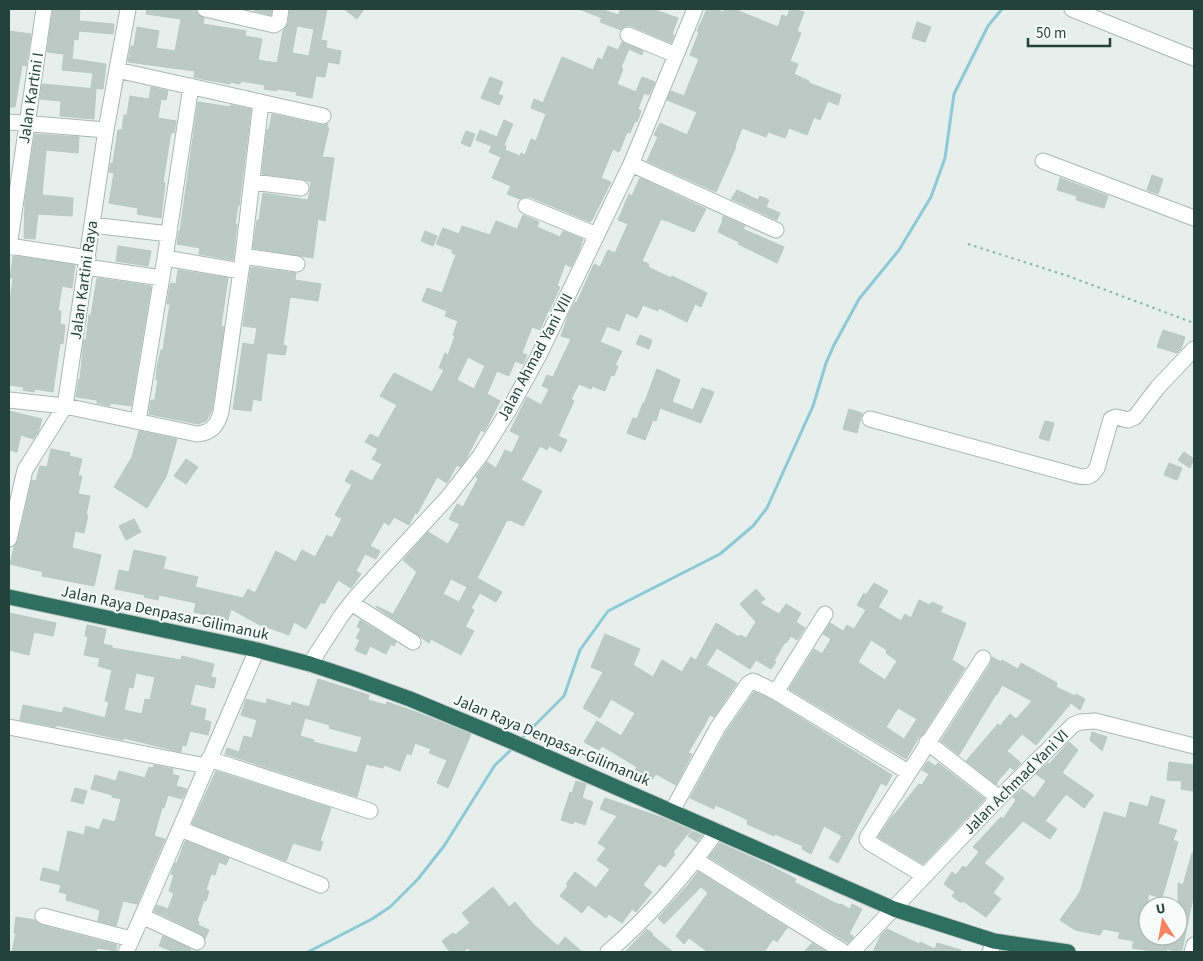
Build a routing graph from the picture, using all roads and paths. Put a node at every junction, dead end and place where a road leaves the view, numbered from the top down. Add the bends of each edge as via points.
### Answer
1 (44, 9) edge
2 (128, 9) edge
3 (206, 9) edge
4 (281, 9) edge
5 (695, 9) edge
6 (1072, 9) edge
7 (628, 35) dead end
8 (676, 54) junction
9 (1194, 58) edge
10 (117, 70) junction
11 (191, 86) junction
12 (261, 102) junction
13 (322, 116) dead end
14 (9, 122) edge
15 (26, 124) junction
16 (106, 130) junction
17 (1042, 161) dead end
18 (631, 164) junction
19 (252, 182) junction
20 (301, 188) dead end
21 (526, 206) dead end
22 (1194, 218) edge
23 (92, 225) junction
24 (776, 230) dead end
25 (169, 234) junction
26 (597, 236) junction
27 (968, 244) dead end
28 (9, 247) edge
29 (165, 258) junction
30 (87, 263) junction
31 (242, 264) junction
32 (297, 264) dead end
33 (162, 278) junction
34 (1194, 323) edge
35 (1194, 349) edge
36 (9, 400) edge
37 (65, 406) junction
38 (870, 419) dead end
39 (138, 421) junction
40 (9, 539) edge
41 (9, 597) edge
42 (351, 603) junction
43 (825, 614) dead end
44 (413, 642) dead end
45 (257, 650) junction
46 (982, 658) dead end
47 (310, 664) junction
48 (776, 692) junction
49 (9, 726) edge
50 (927, 742) junction
51 (1194, 746) edge
52 (207, 763) junction
53 (908, 772) junction
54 (999, 798) junction
55 (370, 811) dead end
56 (672, 811) junction
57 (180, 829) junction
58 (717, 831) junction
59 (696, 860) junction
60 (925, 876) junction
61 (321, 885) dead end
62 (894, 909) junction
63 (43, 916) dead end
64 (142, 916) junction
65 (197, 942) dead end
66 (1194, 945) edge
67 (129, 946) edge
68 (992, 947) edge
69 (608, 952) edge
70 (844, 952) edge
71 (852, 952) edge
72 (1068, 952) edge
73 (1192, 952) edge

1 - 15 street, Jalan Kartini I
2 - 10 street, Jalan Kartini Raya
3 - 4 street via 274,25 279,22
5 - 8 street, Jalan Ahmad Yani VIII
6 - 9 street
7 - 8 street
8 - 18 street, Jalan Ahmad Yani VIII
10 - 11 street
10 - 16 street, Jalan Kartini Raya
11 - 12 street
11 - 25 street
12 - 13 street
12 - 19 street
14 - 15 street
15 - 16 street
15 - 28 street, Jalan Kartini I
16 - 23 street, Jalan Kartini Raya
17 - 22 street
18 - 24 street
18 - 26 street, Jalan Ahmad Yani VIII
19 - 20 street
19 - 31 street
21 - 26 street
23 - 25 street
23 - 30 street, Jalan Kartini Raya
25 - 29 street
26 - 42 street, Jalan Ahmad Yani VIII via 538,358 480,456 449,496
27 - 34 path via 1068,276
28 - 30 street
29 - 31 street
29 - 33 street
30 - 33 street
30 - 37 street, Jalan Kartini Raya
31 - 32 street
31 - 39 street via 218,423 213,429 197,434
33 - 39 street
35 - 38 street via 1158,386 1135,417 1111,419 1097,468 1089,477
36 - 37 street
37 - 39 street
37 - 40 street, Jalan Kartini Raya via 25,470
41 - 45 highway, Jalan Raya Denpasar-Gilimanuk
42 - 44 street
42 - 47 street, Jalan Ahmad Yani VIII
43 - 48 street
45 - 47 highway, Jalan Raya Denpasar-Gilimanuk
45 - 52 street
46 - 50 street
47 - 56 highway, Jalan Raya Denpasar-Gilimanuk via 410,699
48 - 53 street
48 - 56 street via 756,682 748,684 718,727
49 - 52 street
50 - 53 street
50 - 54 street
51 - 54 street, Jalan Achmad Yani VI via 1094,721 1080,722 1066,730
52 - 55 street
52 - 57 street
53 - 60 street via 867,839
54 - 60 street, Jalan Achmad Yani VI
56 - 58 highway, Jalan Raya Denpasar-Gilimanuk
57 - 61 street
57 - 64 street
58 - 59 street
58 - 62 highway, Jalan Raya Denpasar-Gilimanuk
59 - 69 street via 672,891
59 - 70 street
60 - 62 street, Jalan Achmad Yani VI
62 - 68 highway, Jalan Raya Denpasar-Gilimanuk
62 - 71 street, Jalan Achmad Yani VI
63 - 67 street
64 - 65 street
64 - 67 street
66 - 73 street
68 - 72 highway, Jalan Raya Denpasar-Gilimanuk

